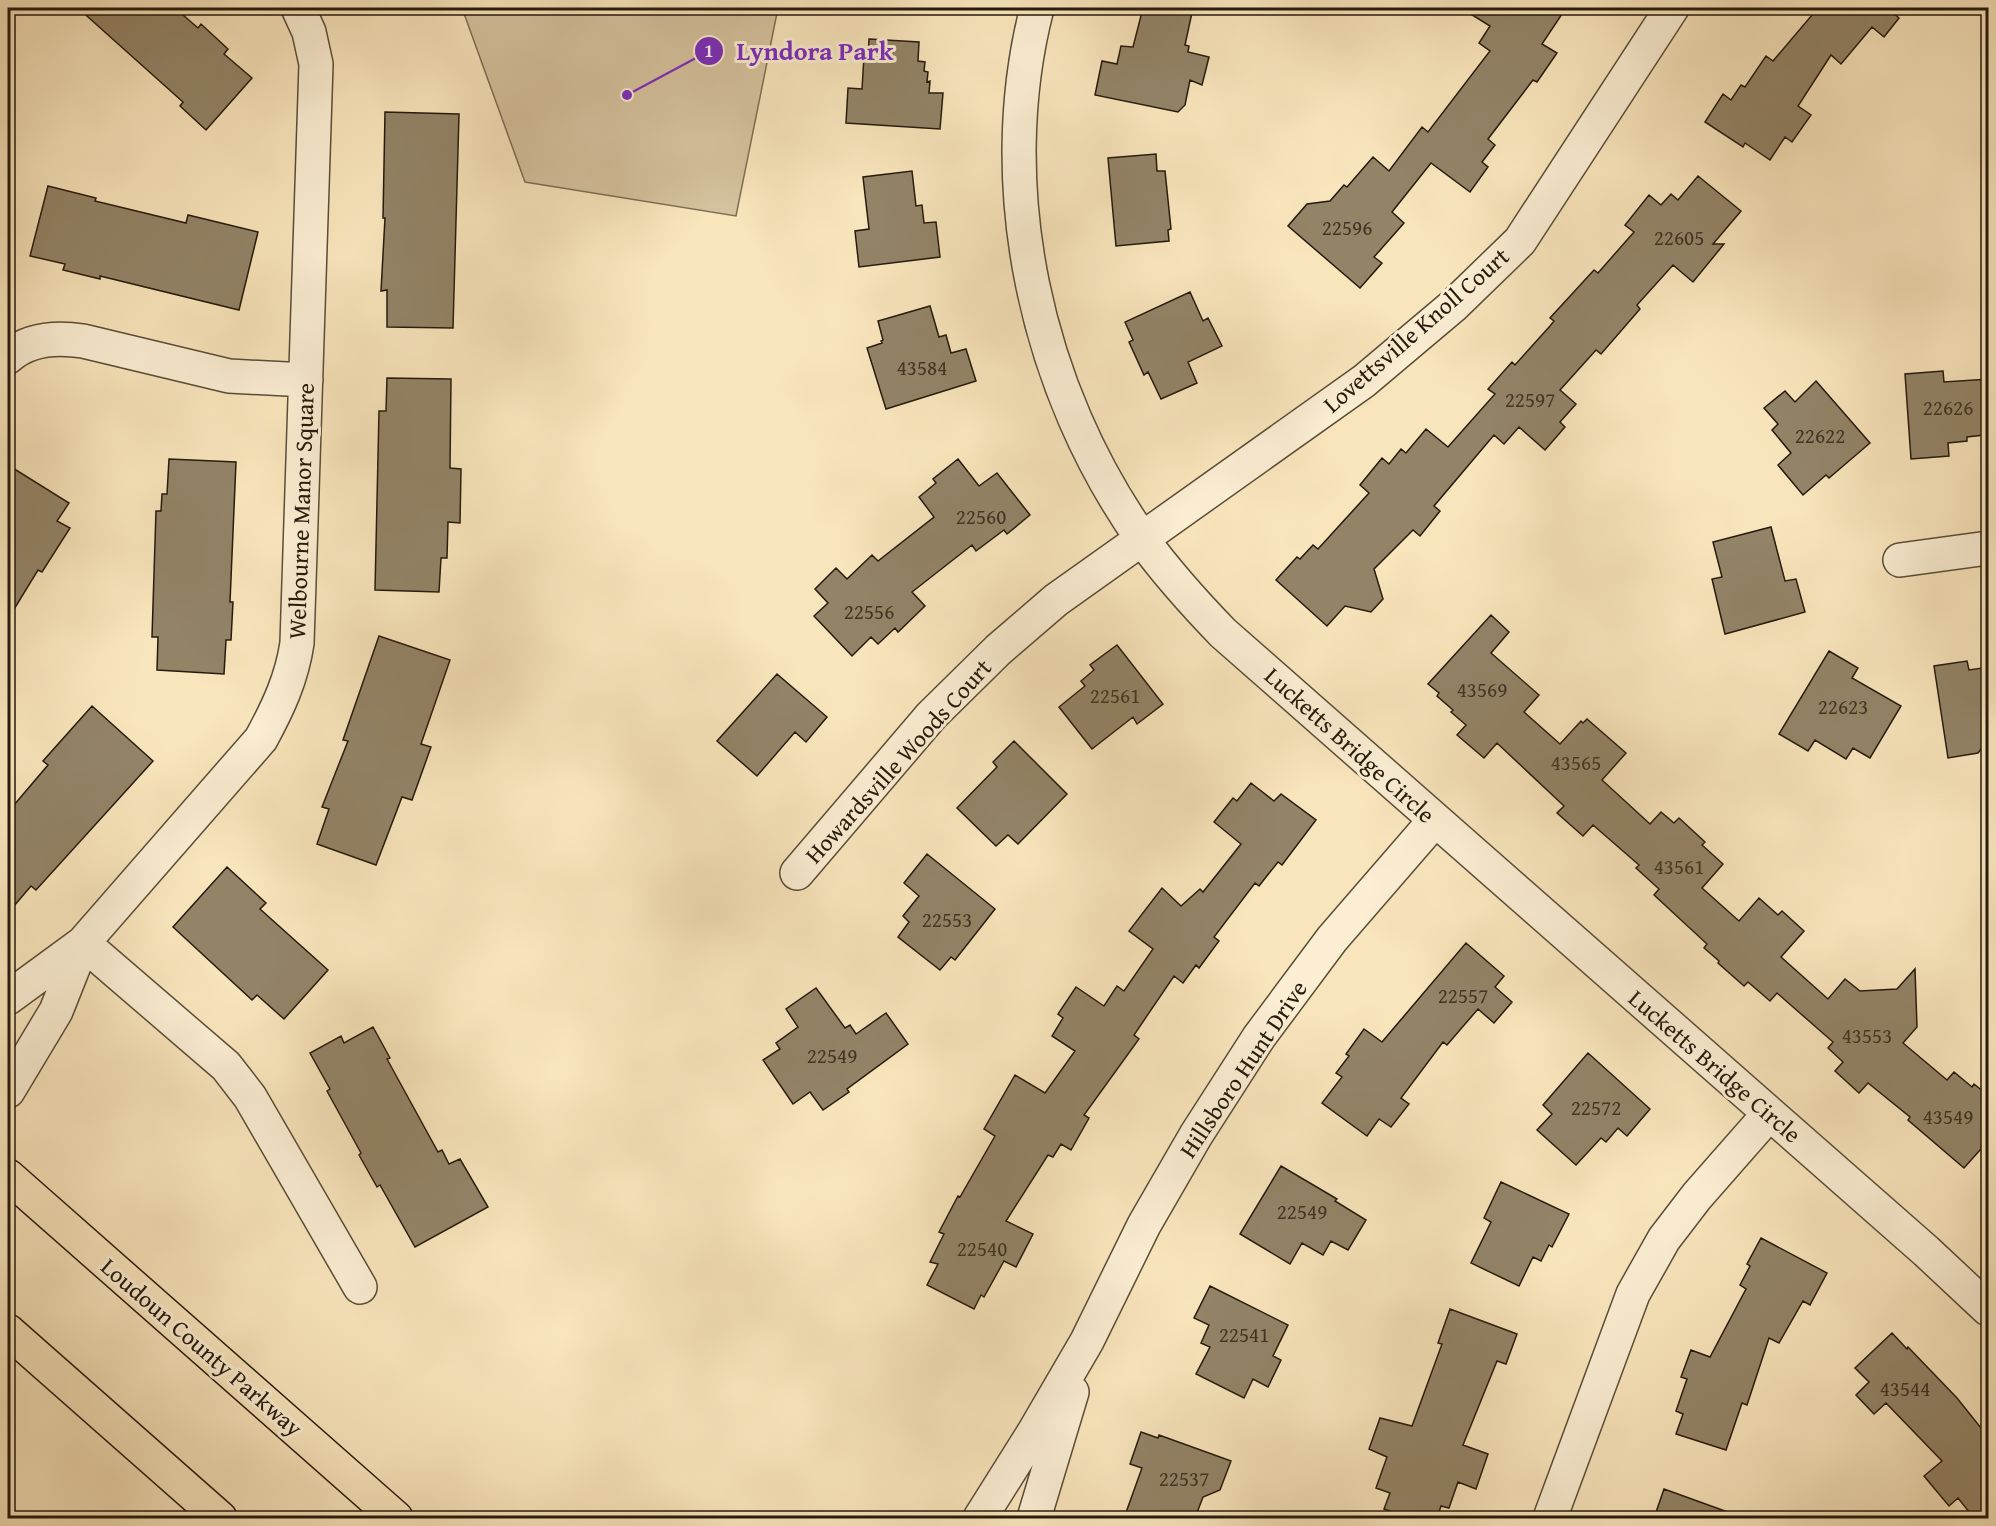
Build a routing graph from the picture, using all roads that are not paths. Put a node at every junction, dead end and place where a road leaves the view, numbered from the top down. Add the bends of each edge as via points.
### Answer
1 (298, 8) edge
2 (1037, 8) edge
3 (1672, 8) edge
4 (8, 357) edge
5 (306, 380) junction
6 (1142, 539) junction
7 (1989, 548) edge
8 (1900, 560) dead end
9 (1435, 820) junction
10 (797, 873) dead end
11 (84, 943) junction
12 (8, 998) edge
13 (8, 1091) edge
14 (1769, 1113) junction
15 (8, 1176) edge
16 (360, 1287) dead end
17 (1989, 1309) edge
18 (8, 1331) edge
19 (1087, 1341) junction
20 (220, 1518) edge
21 (396, 1518) edge
22 (980, 1518) edge
23 (1034, 1518) edge
24 (1550, 1518) edge

1 - 5 street, Welbourne Manor Square via 309,32 316,64
2 - 6 street, Lucketts Bridge Circle via 1026,62 1019,137 1031,277 1048,349 1074,418 1105,481
3 - 6 street, Lovettsville Knoll Court via 1520,241 1453,306 1364,381
4 - 5 street via 36,342 62,338 229,376
5 - 11 street, Welbourne Manor Square via 297,643 282,700 261,739
6 - 9 street, Lucketts Bridge Circle via 1223,633
6 - 10 street, Howardsville Woods Court via 1056,600 998,650 931,716
7 - 8 street
9 - 14 street, Lucketts Bridge Circle
9 - 19 street, Hillsboro Hunt Drive via 1332,939 1259,1037 1144,1225
11 - 12 street, Welbourne Manor Square
11 - 13 street, Welbourne Manor Square via 56,1011
11 - 16 street via 226,1066 250,1097
14 - 17 street, Lucketts Bridge Circle
14 - 24 street via 1664,1239 1634,1294
15 - 21 main road, Loudoun County Parkway
18 - 20 main road
19 - 22 street, Hillsboro Hunt Drive
19 - 23 street, Hillsboro Hunt Drive

